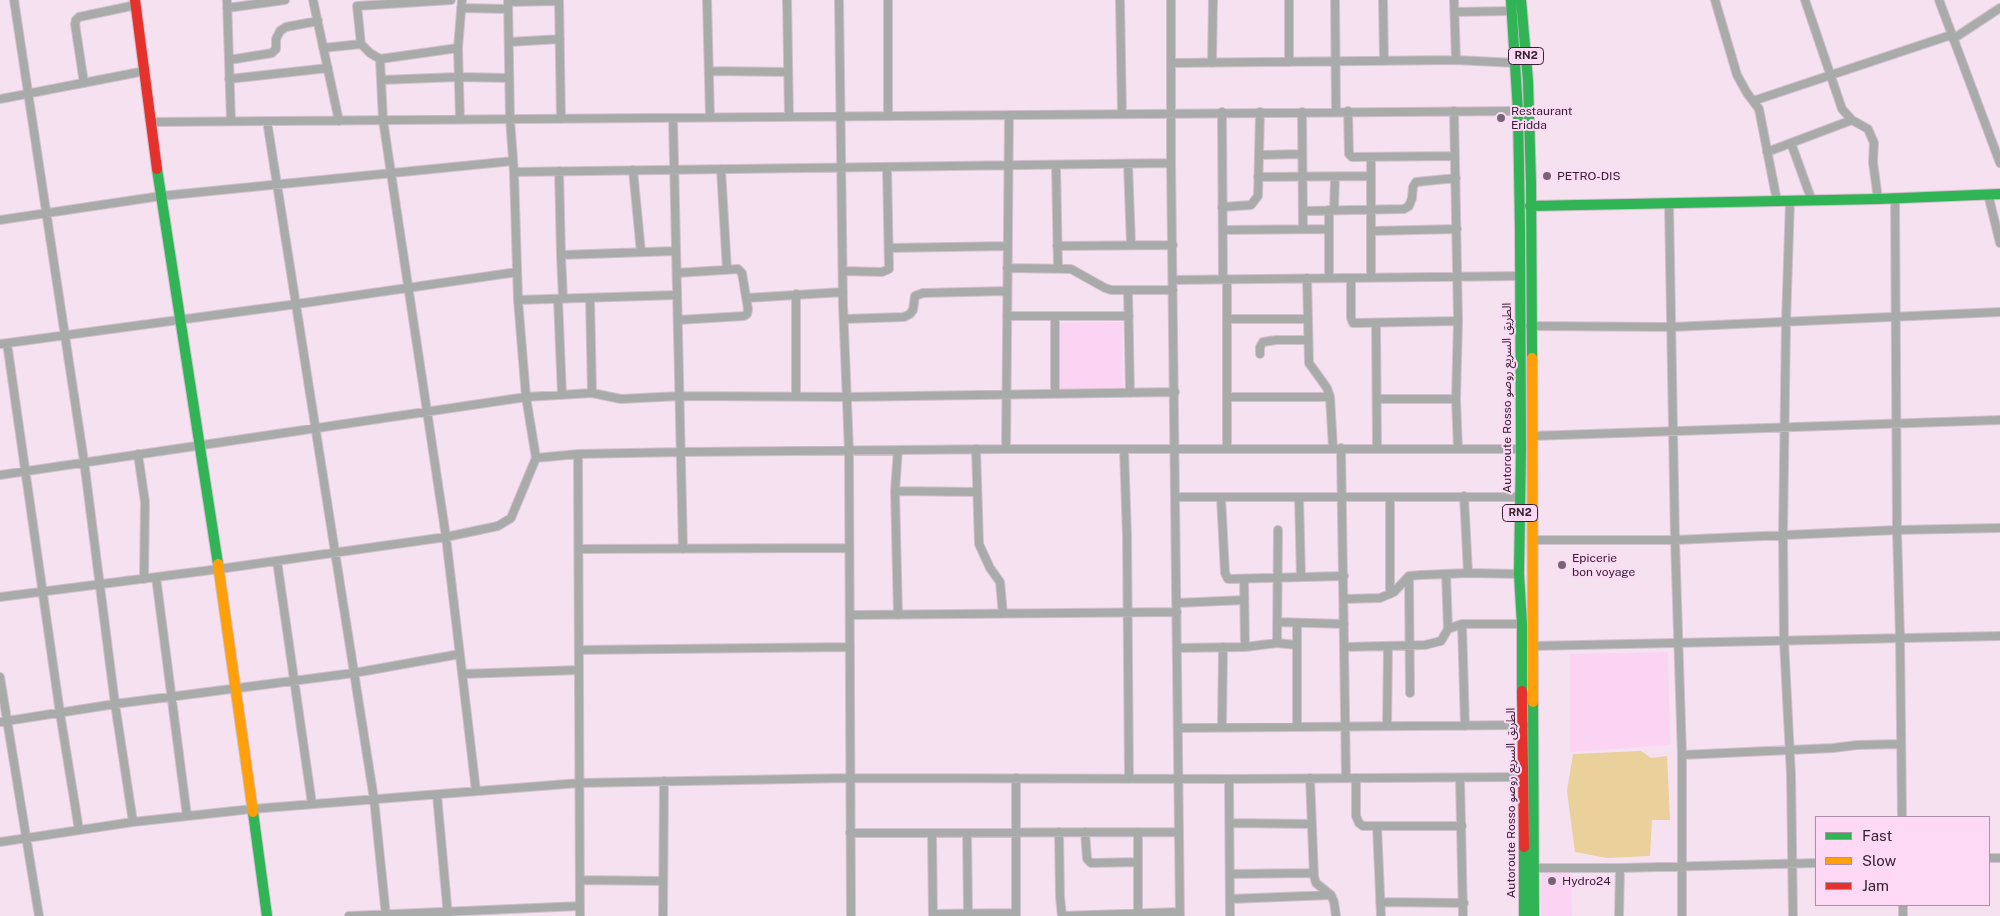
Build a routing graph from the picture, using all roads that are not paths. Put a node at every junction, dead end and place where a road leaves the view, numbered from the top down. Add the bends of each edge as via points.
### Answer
1 (14, 0) edge
2 (285, 0) edge
3 (313, 0) edge
4 (451, 0) edge
5 (707, 0) edge
6 (787, 0) edge
7 (839, 0) edge
8 (888, 0) edge
9 (1120, 0) edge
10 (1171, 0) edge
11 (1213, 0) edge
12 (1289, 0) edge
13 (1335, 0) edge
14 (1383, 0) edge
15 (1454, 0) edge
16 (1511, 0) edge
17 (1521, 0) edge
18 (1715, 0) edge
19 (1805, 0) edge
20 (1939, 0) edge
21 (559, 1) edge
22 (136, 3) edge
23 (357, 3) edge
24 (227, 4) edge
25 (461, 4) edge
26 (508, 4) edge
27 (2000, 8) edge
28 (1512, 11) junction
29 (1455, 12) junction
30 (318, 22) junction
31 (1952, 37) junction
32 (560, 39) junction
33 (508, 42) junction
34 (361, 44) junction
35 (323, 48) junction
36 (458, 48) junction
37 (380, 59) junction
38 (229, 60) junction
39 (1456, 60) junction
40 (1384, 61) junction
41 (1289, 62) junction
42 (1336, 62) junction
43 (1171, 63) junction
44 (1212, 63) junction
45 (1516, 63) junction
46 (328, 68) junction
47 (144, 71) junction
48 (709, 71) junction
49 (788, 72) junction
50 (1831, 75) junction
51 (458, 77) junction
52 (509, 78) junction
53 (230, 79) junction
54 (381, 80) junction
55 (84, 83) junction
56 (29, 94) junction
57 (0, 99) edge
58 (1754, 101) junction
59 (1336, 111) junction
60 (1348, 111) junction
61 (1454, 111) junction
62 (1518, 111) junction
63 (1222, 112) junction
64 (1260, 112) junction
65 (1302, 112) junction
66 (1529, 112) junction
67 (1171, 113) junction
68 (1122, 114) junction
69 (1009, 115) junction
70 (789, 116) junction
71 (840, 116) junction
72 (888, 116) junction
73 (710, 117) junction
74 (561, 118) junction
75 (673, 118) junction
76 (460, 119) junction
77 (510, 119) junction
78 (383, 120) junction
79 (1852, 120) junction
80 (231, 121) junction
81 (267, 121) junction
82 (339, 121) junction
83 (152, 122) junction
84 (1791, 143) junction
85 (1767, 152) junction
86 (1302, 154) junction
87 (1260, 155) junction
88 (1454, 156) junction
89 (1371, 158) junction
90 (513, 161) junction
91 (1171, 163) junction
92 (2000, 163) edge
93 (1056, 164) junction
94 (1128, 164) junction
95 (1008, 165) junction
96 (888, 167) junction
97 (841, 168) junction
98 (721, 169) junction
99 (633, 170) junction
100 (674, 170) junction
101 (558, 171) junction
102 (514, 172) junction
103 (391, 173) junction
104 (1302, 176) junction
105 (1371, 176) junction
106 (1258, 177) junction
107 (1335, 177) junction
108 (1456, 178) junction
109 (278, 186) junction
110 (1988, 194) junction
111 (2000, 194) edge
112 (161, 196) junction
113 (1895, 198) junction
114 (1878, 199) junction
115 (1812, 200) junction
116 (1777, 201) junction
117 (1790, 201) junction
118 (1669, 204) junction
119 (1530, 206) junction
120 (1222, 207) junction
121 (1303, 210) junction
122 (1331, 210) junction
123 (1371, 210) junction
124 (46, 214) junction
125 (0, 220) edge
126 (1303, 229) junction
127 (1329, 229) junction
128 (1457, 229) junction
129 (1223, 230) junction
130 (1371, 230) junction
131 (1130, 244) junction
132 (2000, 244) edge
133 (1173, 245) junction
134 (1008, 246) junction
135 (1058, 246) junction
136 (889, 248) junction
137 (676, 251) junction
138 (640, 252) junction
139 (561, 254) junction
140 (1008, 268) junction
141 (1058, 268) junction
142 (727, 270) junction
143 (843, 271) junction
144 (517, 272) junction
145 (676, 273) junction
146 (1456, 276) junction
147 (1520, 276) junction
148 (1371, 277) junction
149 (1307, 278) junction
150 (1329, 278) junction
151 (1351, 278) junction
152 (1225, 279) junction
153 (1173, 280) junction
154 (409, 288) junction
155 (1128, 290) junction
156 (1174, 290) junction
157 (1007, 291) junction
158 (843, 292) junction
159 (796, 294) junction
160 (677, 295) junction
161 (590, 298) junction
162 (747, 298) junction
163 (560, 299) junction
164 (518, 300) junction
165 (297, 304) junction
166 (2000, 312) edge
167 (1007, 316) junction
168 (1055, 316) junction
169 (1129, 316) junction
170 (1896, 317) junction
171 (180, 319) junction
172 (844, 319) junction
173 (1228, 319) junction
174 (1308, 319) junction
175 (678, 320) junction
176 (1458, 321) junction
177 (1786, 322) junction
178 (1376, 323) junction
179 (1530, 326) junction
180 (1672, 326) junction
181 (65, 335) junction
182 (1307, 340) junction
183 (4, 343) edge
184 (1260, 354) dead end
185 (1175, 392) junction
186 (592, 393) junction
187 (1130, 393) junction
188 (1055, 394) junction
189 (562, 395) junction
190 (1006, 395) junction
191 (680, 396) junction
192 (796, 396) junction
193 (1330, 396) junction
194 (526, 397) junction
195 (848, 397) junction
196 (1227, 397) junction
197 (1377, 399) junction
198 (1456, 399) junction
199 (428, 412) junction
200 (2000, 420) edge
201 (1897, 424) junction
202 (316, 428) junction
203 (1785, 428) junction
204 (1674, 431) junction
205 (1532, 436) junction
206 (198, 445) junction
207 (1227, 448) junction
208 (1337, 448) junction
209 (1377, 448) junction
210 (1006, 449) junction
211 (1124, 449) junction
212 (1175, 449) junction
213 (1458, 449) junction
214 (1521, 449) junction
215 (898, 450) junction
216 (976, 450) junction
217 (849, 451) junction
218 (682, 452) junction
219 (138, 454) junction
220 (578, 454) junction
221 (536, 458) junction
222 (84, 461) junction
223 (24, 471) junction
224 (0, 475) edge
225 (895, 491) junction
226 (978, 492) junction
227 (1464, 496) junction
228 (1176, 497) junction
229 (1221, 497) junction
230 (1299, 497) junction
231 (1342, 497) junction
232 (1390, 497) junction
233 (1520, 497) junction
234 (2000, 528) edge
235 (1278, 530) dead end
236 (1897, 530) junction
237 (1783, 535) junction
238 (446, 537) junction
239 (1532, 540) junction
240 (1675, 540) junction
241 (848, 548) junction
242 (683, 549) junction
243 (579, 550) junction
244 (335, 553) junction
245 (1519, 560) junction
246 (277, 561) junction
247 (1532, 561) junction
248 (219, 569) junction
249 (1468, 573) junction
250 (1446, 574) junction
251 (1519, 574) junction
252 (1344, 576) junction
253 (1409, 576) junction
254 (156, 577) junction
255 (1301, 577) junction
256 (1278, 578) junction
257 (144, 579) junction
258 (1244, 579) junction
259 (100, 584) junction
260 (42, 591) junction
261 (1390, 594) junction
262 (0, 597) edge
263 (1344, 599) junction
264 (1244, 600) junction
265 (1177, 603) junction
266 (1177, 612) junction
267 (1126, 613) junction
268 (1003, 614) junction
269 (851, 615) junction
270 (898, 615) junction
271 (1278, 622) junction
272 (1297, 623) junction
273 (1344, 624) junction
274 (1462, 624) junction
275 (1522, 624) junction
276 (1448, 629) junction
277 (2000, 636) edge
278 (1900, 638) junction
279 (1784, 641) junction
280 (1277, 643) junction
281 (1677, 643) junction
282 (1297, 645) junction
283 (1388, 646) junction
284 (1409, 646) junction
285 (1533, 646) junction
286 (850, 647) junction
287 (1223, 647) junction
288 (1244, 647) junction
289 (1345, 647) junction
290 (1177, 648) junction
291 (579, 650) junction
292 (460, 654) junction
293 (579, 670) junction
294 (354, 673) junction
295 (462, 674) junction
296 (0, 677) edge
297 (295, 681) junction
298 (235, 689) junction
299 (1410, 693) dead end
300 (171, 697) junction
301 (115, 704) junction
302 (60, 713) junction
303 (3, 722) edge
304 (1524, 725) junction
305 (1346, 726) junction
306 (1387, 726) junction
307 (1465, 726) junction
308 (1222, 727) junction
309 (1297, 727) junction
310 (1178, 728) junction
311 (1901, 744) junction
312 (1790, 750) junction
313 (1682, 755) junction
314 (1524, 777) junction
315 (849, 778) junction
316 (1016, 778) junction
317 (1310, 778) junction
318 (1346, 778) junction
319 (1356, 778) junction
320 (1460, 778) junction
321 (1129, 779) junction
322 (1178, 779) junction
323 (1229, 780) junction
324 (664, 781) junction
325 (580, 783) junction
326 (476, 791) junction
327 (437, 795) junction
328 (374, 799) junction
329 (312, 804) junction
330 (252, 809) junction
331 (188, 816) junction
332 (1902, 816) edge
333 (133, 822) junction
334 (1230, 823) junction
335 (1312, 824) junction
336 (1377, 826) junction
337 (1462, 826) junction
338 (79, 830) junction
339 (968, 832) junction
340 (1016, 832) junction
341 (1059, 832) junction
342 (1085, 832) junction
343 (1138, 832) junction
344 (1179, 832) junction
345 (932, 833) junction
346 (850, 834) junction
347 (26, 838) junction
348 (0, 842) edge
349 (1138, 862) junction
350 (1815, 863) edge
351 (1792, 864) junction
352 (1683, 866) junction
353 (1534, 868) junction
354 (1620, 868) junction
355 (1314, 873) junction
356 (1231, 874) junction
357 (580, 880) junction
358 (663, 881) junction
359 (1331, 895) junction
360 (1230, 899) junction
361 (1380, 902) junction
362 (1464, 903) junction
363 (580, 906) junction
364 (502, 913) edge
365 (448, 914) edge
366 (968, 914) junction
367 (1138, 914) junction
368 (1180, 914) edge
369 (385, 915) edge
370 (933, 915) edge
371 (1016, 915) edge
372 (1111, 915) edge
373 (39, 916) edge
374 (267, 916) edge
375 (349, 916) edge
376 (580, 916) edge
377 (663, 916) edge
378 (851, 916) edge
379 (1062, 916) edge
380 (1230, 916) edge
381 (1336, 916) edge
382 (1381, 916) edge
383 (1463, 916) edge
384 (1524, 916) edge
385 (1534, 916) edge
386 (1618, 916) edge
387 (1682, 916) edge
388 (1793, 916) edge

1 - 56 street
2 - 24 street
3 - 30 street
4 - 23 street
5 - 48 street
6 - 49 street
7 - 71 street
8 - 72 street
9 - 68 street
10 - 43 street
11 - 44 street
12 - 41 street
13 - 42 street
14 - 40 street
15 - 29 street
16 - 28 main road, Autoroute Rosso الطريق السريع روصو / RN2
17 - 66 main road, Autoroute Rosso الطريق السريع روصو / RN2
18 - 58 street via 1737,74
19 - 50 street
20 - 31 street
21 - 26 street
21 - 32 street
22 - 47 main road
22 - 55 street via 76,20
23 - 34 street
24 - 38 street
25 - 26 street
25 - 36 street
26 - 33 street
27 - 31 street
28 - 29 street
28 - 45 main road, Autoroute Rosso الطريق السريع روصو / RN2
29 - 39 street
30 - 35 street
30 - 38 street via 280,31 272,53
31 - 50 street
31 - 92 street
32 - 33 street
32 - 74 street
33 - 52 street
34 - 35 street
34 - 37 street
35 - 46 street
36 - 37 street
36 - 51 street
37 - 54 street
38 - 53 street
39 - 40 street
39 - 45 street
40 - 42 street
41 - 42 street
41 - 44 street
42 - 59 street
43 - 44 street
43 - 67 street
45 - 62 main road, Autoroute Rosso الطريق السريع روصو / RN2
46 - 53 street
46 - 82 street
47 - 55 street
47 - 83 main road
48 - 49 street
48 - 73 street
49 - 70 street
50 - 58 street
50 - 79 street via 1842,109
51 - 52 street
51 - 54 street
51 - 76 street
52 - 77 street
53 - 80 street
54 - 78 street
55 - 56 street
56 - 57 street
56 - 124 street
58 - 85 street via 1759,109
59 - 60 street
59 - 65 street
60 - 61 street
60 - 89 street via 1349,154 1356,158
61 - 62 street
61 - 88 street
62 - 66 street
62 - 147 main road, Autoroute Rosso الطريق السريع روصو / RN2
63 - 64 street
63 - 67 street
63 - 120 street
64 - 65 street
64 - 87 street
65 - 86 street
66 - 119 main road, Autoroute Rosso الطريق السريع روصو / RN2
67 - 68 street
67 - 91 street
68 - 69 street
69 - 72 street
69 - 95 street
70 - 71 street
70 - 73 street
71 - 72 street
71 - 97 street
73 - 75 street
74 - 75 street
74 - 77 street
75 - 100 street
76 - 77 street
76 - 78 street
77 - 90 street
78 - 82 street
78 - 103 street
79 - 84 street
79 - 114 street via 1868,129 1874,143
80 - 81 street
80 - 83 street
81 - 82 street
81 - 109 street
83 - 112 main road
84 - 85 street
84 - 115 street
85 - 116 street
86 - 87 street
86 - 104 street
87 - 106 street
88 - 89 street
88 - 108 street
89 - 105 street
90 - 102 street
90 - 103 street
91 - 94 street
91 - 133 street
93 - 94 street
93 - 95 street
93 - 135 street
94 - 131 street
95 - 96 street
95 - 134 street
96 - 97 street
96 - 136 street
97 - 98 street
97 - 143 street
98 - 100 street
98 - 142 street
99 - 100 street
99 - 101 street
99 - 138 street
100 - 137 street
101 - 102 street
101 - 139 street
102 - 144 street
103 - 109 street
103 - 154 street
104 - 106 street
104 - 107 street
104 - 121 street
105 - 107 street
105 - 123 street
106 - 120 street via 1256,201 1251,205
107 - 122 street
108 - 123 street via 1416,182 1409,206 1404,209
108 - 128 street
109 - 112 street
109 - 165 street
110 - 111 main road
110 - 113 main road
110 - 132 street
112 - 124 street
112 - 171 main road
113 - 114 main road
113 - 170 street
114 - 115 main road
115 - 117 main road
116 - 117 main road
116 - 118 main road
117 - 177 street
118 - 119 main road
118 - 180 street
119 - 179 main road, Autoroute Rosso الطريق السريع روصو / RN2
120 - 129 street
121 - 122 street
121 - 126 street
122 - 123 street
122 - 127 street
123 - 130 street
124 - 125 street
124 - 181 street
126 - 127 street
126 - 129 street
127 - 150 street
128 - 130 street
128 - 146 street
129 - 152 street
130 - 148 street
131 - 133 street
131 - 135 street
133 - 153 street
134 - 136 street
134 - 140 street
135 - 141 street
136 - 143 street via 887,271
137 - 138 street
137 - 145 street
138 - 139 street
139 - 163 street
140 - 141 street
140 - 157 street
141 - 155 street via 1071,269 1105,288
142 - 145 street
142 - 162 street via 740,271
143 - 158 street
144 - 154 street
144 - 164 street
145 - 160 street
146 - 147 street
146 - 148 street
146 - 176 street
147 - 214 main road, Autoroute Rosso الطريق السريع روصو / RN2
148 - 151 street
149 - 150 street
149 - 152 street
149 - 174 street
150 - 151 street
151 - 178 street via 1352,321
152 - 153 street
152 - 173 street
153 - 156 street
154 - 165 street
154 - 199 street
155 - 156 street
155 - 169 street
156 - 185 street
157 - 167 street
157 - 172 street via 923,293 916,296 913,310 904,317
158 - 159 street
158 - 172 street
159 - 162 street
159 - 192 street
160 - 161 street
160 - 175 street
161 - 163 street
161 - 186 street
162 - 175 street via 748,309 744,316
163 - 164 street
163 - 189 street
164 - 194 street
165 - 171 street
165 - 202 street
166 - 170 street
167 - 168 street
167 - 190 street
168 - 169 street
168 - 188 street
169 - 187 street
170 - 177 street
170 - 201 street
171 - 181 street
171 - 206 main road
172 - 195 street
173 - 174 street
173 - 196 street
174 - 182 street
175 - 191 street
176 - 178 street
176 - 198 street
177 - 180 street
177 - 203 street
178 - 197 street
179 - 180 street
179 - 205 main road, Autoroute Rosso الطريق السريع روصو / RN2
180 - 204 street
181 - 183 street
181 - 222 street
182 - 184 street via 1262,342
182 - 193 street via 1309,363
183 - 223 street
185 - 187 street
185 - 212 street
186 - 189 street
186 - 191 street via 621,399
187 - 188 street
188 - 190 street
189 - 194 street
190 - 195 street
190 - 210 street
191 - 192 street
191 - 218 street
192 - 195 street
193 - 196 street
193 - 208 street
194 - 199 street
194 - 221 street
195 - 217 street
196 - 207 street
197 - 198 street
197 - 209 street
198 - 213 street
199 - 202 street
199 - 238 street
200 - 201 street
201 - 203 street
201 - 236 street
202 - 206 street
202 - 244 street
203 - 204 street
203 - 237 street
204 - 205 street
204 - 240 street
205 - 239 main road, Autoroute Rosso الطريق السريع روصو / RN2
206 - 219 street
206 - 248 main road
207 - 208 street
207 - 212 street
208 - 209 street
208 - 231 street
209 - 213 street
210 - 211 street
210 - 216 street
211 - 212 street
211 - 267 street
212 - 228 street
213 - 214 street
214 - 233 main road, Autoroute Rosso الطريق السريع روصو / RN2
215 - 216 street
215 - 217 street
215 - 225 street
216 - 226 street
217 - 218 street
217 - 241 street
218 - 220 street
218 - 242 street
219 - 222 street
219 - 257 street via 145,502
220 - 221 street
220 - 243 street
221 - 238 street via 509,520 498,526
222 - 223 street
222 - 259 street
223 - 224 street
223 - 260 street
225 - 226 street
225 - 270 street
226 - 268 street via 980,544 1000,582
227 - 232 street
227 - 233 street
227 - 249 street
228 - 229 street
228 - 265 street
229 - 230 street
229 - 258 street via 1226,577
230 - 231 street
230 - 255 street
231 - 232 street
231 - 252 street
232 - 261 street
233 - 245 main road, Autoroute Rosso الطريق السريع روصو / RN2
234 - 236 street
235 - 256 street
236 - 237 street
236 - 278 street
237 - 240 street
237 - 279 street
238 - 244 street
238 - 292 street
239 - 240 street
239 - 247 main road, Autoroute Rosso الطريق السريع روصو / RN2
240 - 281 street
241 - 242 street
241 - 269 street
242 - 243 street
243 - 291 street
244 - 246 street
244 - 294 street
245 - 247 main road
245 - 251 main road, Autoroute Rosso الطريق السريع روصو / RN2
246 - 248 street
246 - 297 street
247 - 285 main road, Autoroute Rosso الطريق السريع روصو / RN2
248 - 254 street
248 - 298 main road
249 - 250 street
249 - 251 street
250 - 253 street
250 - 276 street
251 - 275 main road, Autoroute Rosso الطريق السريع روصو / RN2
252 - 255 street
252 - 263 street
253 - 261 street
253 - 284 street
254 - 257 street
254 - 300 street
255 - 256 street
256 - 258 street
256 - 271 street
257 - 259 street
258 - 264 street
259 - 260 street
259 - 301 street
260 - 262 street
260 - 302 street
261 - 263 street via 1370,600
263 - 273 street
264 - 265 street
264 - 288 street
265 - 266 street
266 - 267 street
266 - 290 street
267 - 268 street
267 - 321 street
268 - 270 street
269 - 270 street
269 - 286 street
271 - 272 street
271 - 280 street
272 - 273 street
272 - 282 street
273 - 289 street
274 - 275 street
274 - 276 street
274 - 307 street
275 - 304 main road, Autoroute Rosso الطريق السريع روصو / RN2
276 - 284 street via 1441,641
277 - 278 street
278 - 279 street
278 - 311 street
279 - 281 street
279 - 312 street
280 - 282 street
280 - 288 street
281 - 285 street
281 - 313 street
282 - 309 street
283 - 284 street
283 - 289 street
283 - 306 street
284 - 299 street
285 - 353 main road, Autoroute Rosso الطريق السريع روصو / RN2
286 - 291 street
286 - 315 street
287 - 288 street
287 - 290 street
287 - 308 street
289 - 305 street
290 - 310 street
291 - 293 street
292 - 294 street
292 - 295 street
293 - 295 street
293 - 325 street
294 - 297 street
294 - 328 street
295 - 326 street
296 - 303 street
297 - 298 street
297 - 329 street
298 - 300 street
298 - 330 main road
300 - 301 street
300 - 331 street
301 - 302 street
301 - 333 street
302 - 303 street
302 - 338 street
303 - 347 street
304 - 307 street
304 - 314 main road, Autoroute Rosso الطريق السريع روصو / RN2
305 - 306 street
305 - 309 street
305 - 318 street
306 - 307 street
308 - 309 street
308 - 310 street
310 - 322 street
311 - 312 street
311 - 332 street
312 - 313 street
312 - 351 street
313 - 352 street
314 - 320 street
314 - 384 main road, Autoroute Rosso الطريق السريع روصو / RN2
315 - 316 street
315 - 324 street
315 - 346 street
316 - 321 street
316 - 340 street
317 - 318 street
317 - 323 street
317 - 335 street
318 - 319 street
319 - 320 street
319 - 336 street via 1356,816 1359,823
320 - 337 street
321 - 322 street
322 - 323 street
322 - 344 street
323 - 334 street
324 - 325 street
324 - 358 street
325 - 326 street
325 - 357 street
326 - 327 street
327 - 328 street
327 - 365 street
328 - 329 street
328 - 369 street
329 - 330 street
330 - 331 street
330 - 374 main road
331 - 333 street
333 - 338 street
334 - 335 street
334 - 356 street
335 - 355 street
336 - 337 street
336 - 361 street
337 - 362 street
338 - 347 street
339 - 340 street
339 - 345 street
339 - 366 street
340 - 341 street
340 - 371 street
341 - 342 street
341 - 379 street
342 - 343 street
342 - 349 street via 1087,859 1091,863
343 - 344 street
343 - 349 street
344 - 368 street
345 - 346 street
345 - 370 street
346 - 378 street
347 - 348 street
347 - 373 street
349 - 367 street
350 - 351 street
351 - 352 street
351 - 388 street
352 - 354 street
352 - 387 street
353 - 354 street
353 - 385 main road, Autoroute Rosso الطريق السريع روصو / RN2
354 - 386 street
355 - 356 street
355 - 359 street via 1316,883
356 - 360 street
357 - 358 street
357 - 363 street
358 - 377 street
359 - 360 street
359 - 381 street
360 - 380 street
361 - 362 street
361 - 382 street
362 - 383 street
363 - 364 street
363 - 376 street
364 - 365 street
365 - 369 street
366 - 370 street
366 - 371 street
367 - 368 street
367 - 372 street
369 - 375 street
372 - 379 street

